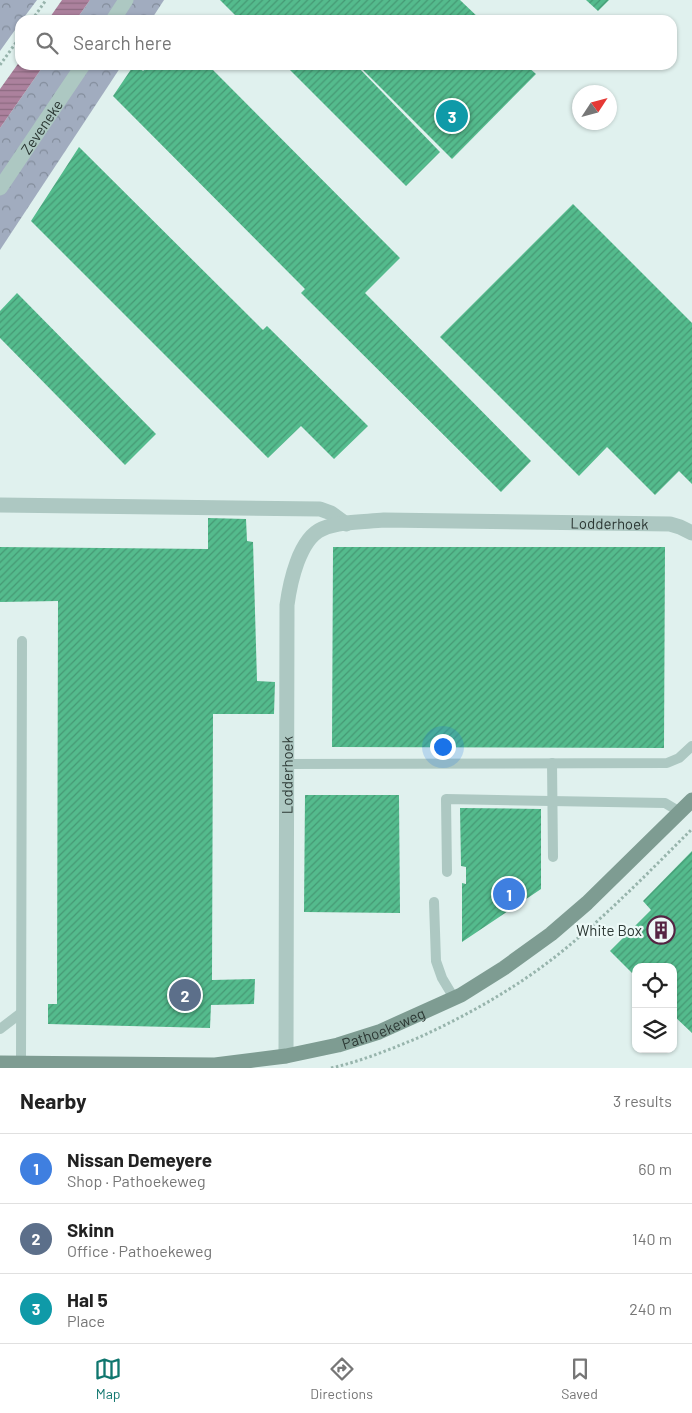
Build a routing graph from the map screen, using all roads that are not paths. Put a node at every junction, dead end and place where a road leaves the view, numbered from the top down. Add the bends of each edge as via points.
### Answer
1 (126, 0) edge
2 (116, 15) edge
3 (80, 70) edge
4 (0, 188) edge
5 (0, 505) edge
6 (346, 524) junction
7 (692, 533) edge
8 (22, 641) dead end
9 (692, 746) edge
10 (552, 763) junction
11 (286, 764) junction
12 (692, 800) edge
13 (552, 801) junction
14 (680, 812) junction
15 (553, 857) dead end
16 (447, 872) dead end
17 (434, 902) dead end
18 (454, 998) junction
19 (21, 1013) junction
20 (0, 1029) edge
21 (286, 1056) junction
22 (0, 1063) edge
23 (21, 1063) junction

1 - 2 street
3 - 4 street, Zeveneke
5 - 6 street via 320,508
6 - 7 street, Lodderhoek via 384,520 670,524
6 - 11 street, Lodderhoek via 314,534 303,550 290,587 287,606
8 - 19 lane
9 - 10 lane via 679,758 667,763
10 - 11 lane
10 - 13 lane
11 - 21 street, Lodderhoek
12 - 14 main road, Pathoekeweg
13 - 14 lane via 665,803
13 - 15 lane
13 - 16 lane via 446,799
14 - 18 main road, Pathoekeweg via 551,934
17 - 18 lane via 436,961
18 - 21 main road, Pathoekeweg via 380,1032
19 - 20 lane
19 - 23 lane
21 - 23 main road, Pathoekeweg via 215,1065
22 - 23 main road, Pathoekeweg

